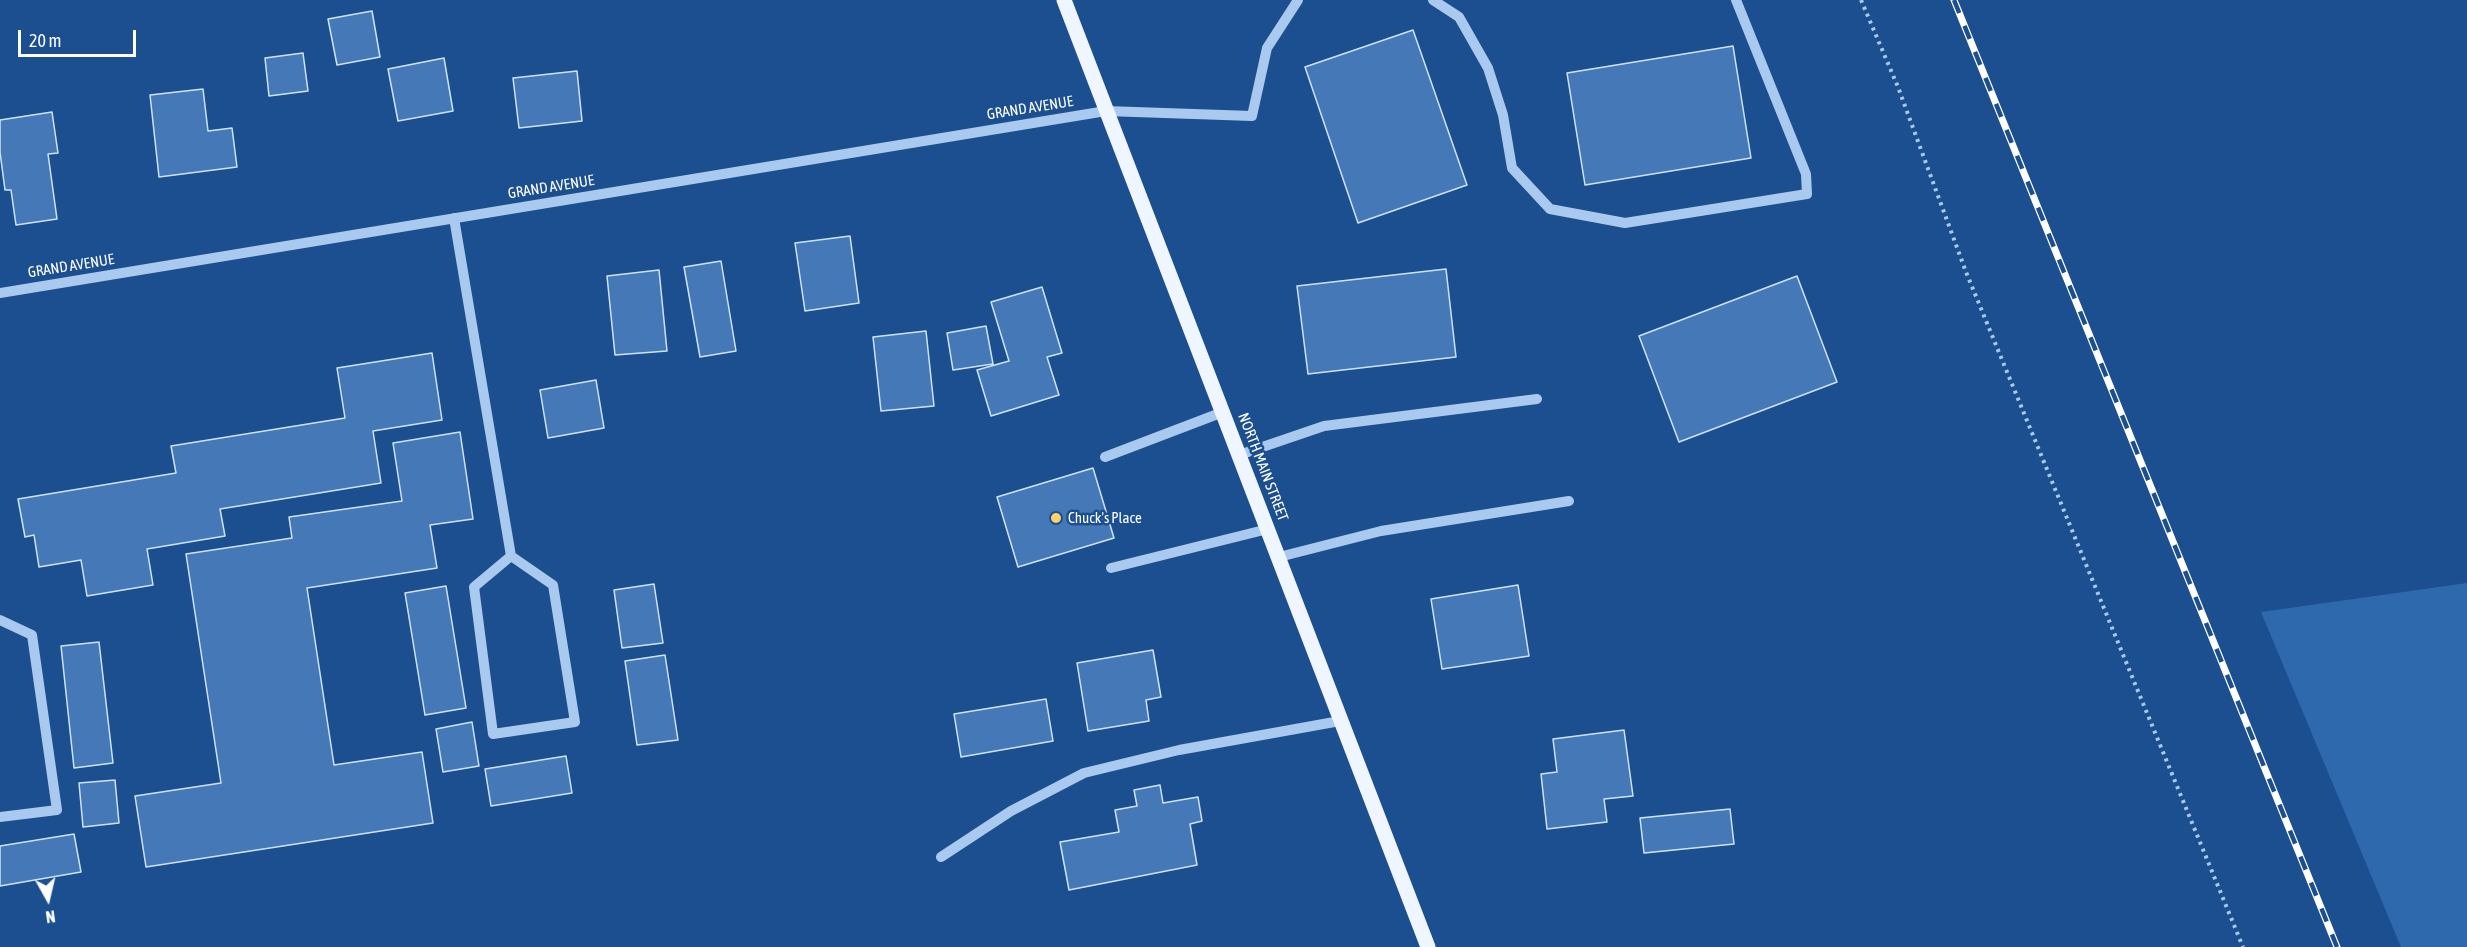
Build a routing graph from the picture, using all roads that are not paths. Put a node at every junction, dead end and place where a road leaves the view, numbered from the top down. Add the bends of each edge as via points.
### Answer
1 (1064, 0) edge
2 (1299, 0) edge
3 (1433, 0) edge
4 (1736, 0) edge
5 (1106, 111) junction
6 (454, 218) junction
7 (0, 293) edge
8 (1537, 399) dead end
9 (1223, 412) junction
10 (1239, 454) junction
11 (1105, 457) dead end
12 (1569, 501) dead end
13 (1268, 528) junction
14 (511, 556) junction
15 (1279, 557) junction
16 (1111, 568) dead end
17 (0, 620) edge
18 (1340, 720) junction
19 (0, 817) edge
20 (941, 857) dead end
21 (1428, 947) edge

1 - 5 main road, NORTH MAIN STREET
2 - 5 street, GRAND AVENUE via 1267,48 1252,116
3 - 4 street via 1459,16 1488,68 1503,115 1512,168 1550,209 1625,223 1807,194 1806,174
5 - 6 street, GRAND AVENUE
5 - 9 main road, NORTH MAIN STREET
6 - 7 street, GRAND AVENUE
6 - 14 street
8 - 10 street via 1324,426
9 - 10 main road, NORTH MAIN STREET
9 - 11 street
10 - 13 main road, NORTH MAIN STREET
12 - 15 street via 1382,531
13 - 15 main road, NORTH MAIN STREET
13 - 16 street
14 - 14 street via 553,585 575,722 493,734 474,587
15 - 18 main road, NORTH MAIN STREET
17 - 19 street via 32,635 57,810
18 - 20 street via 1179,750 1084,773 1011,811
18 - 21 main road, NORTH MAIN STREET

